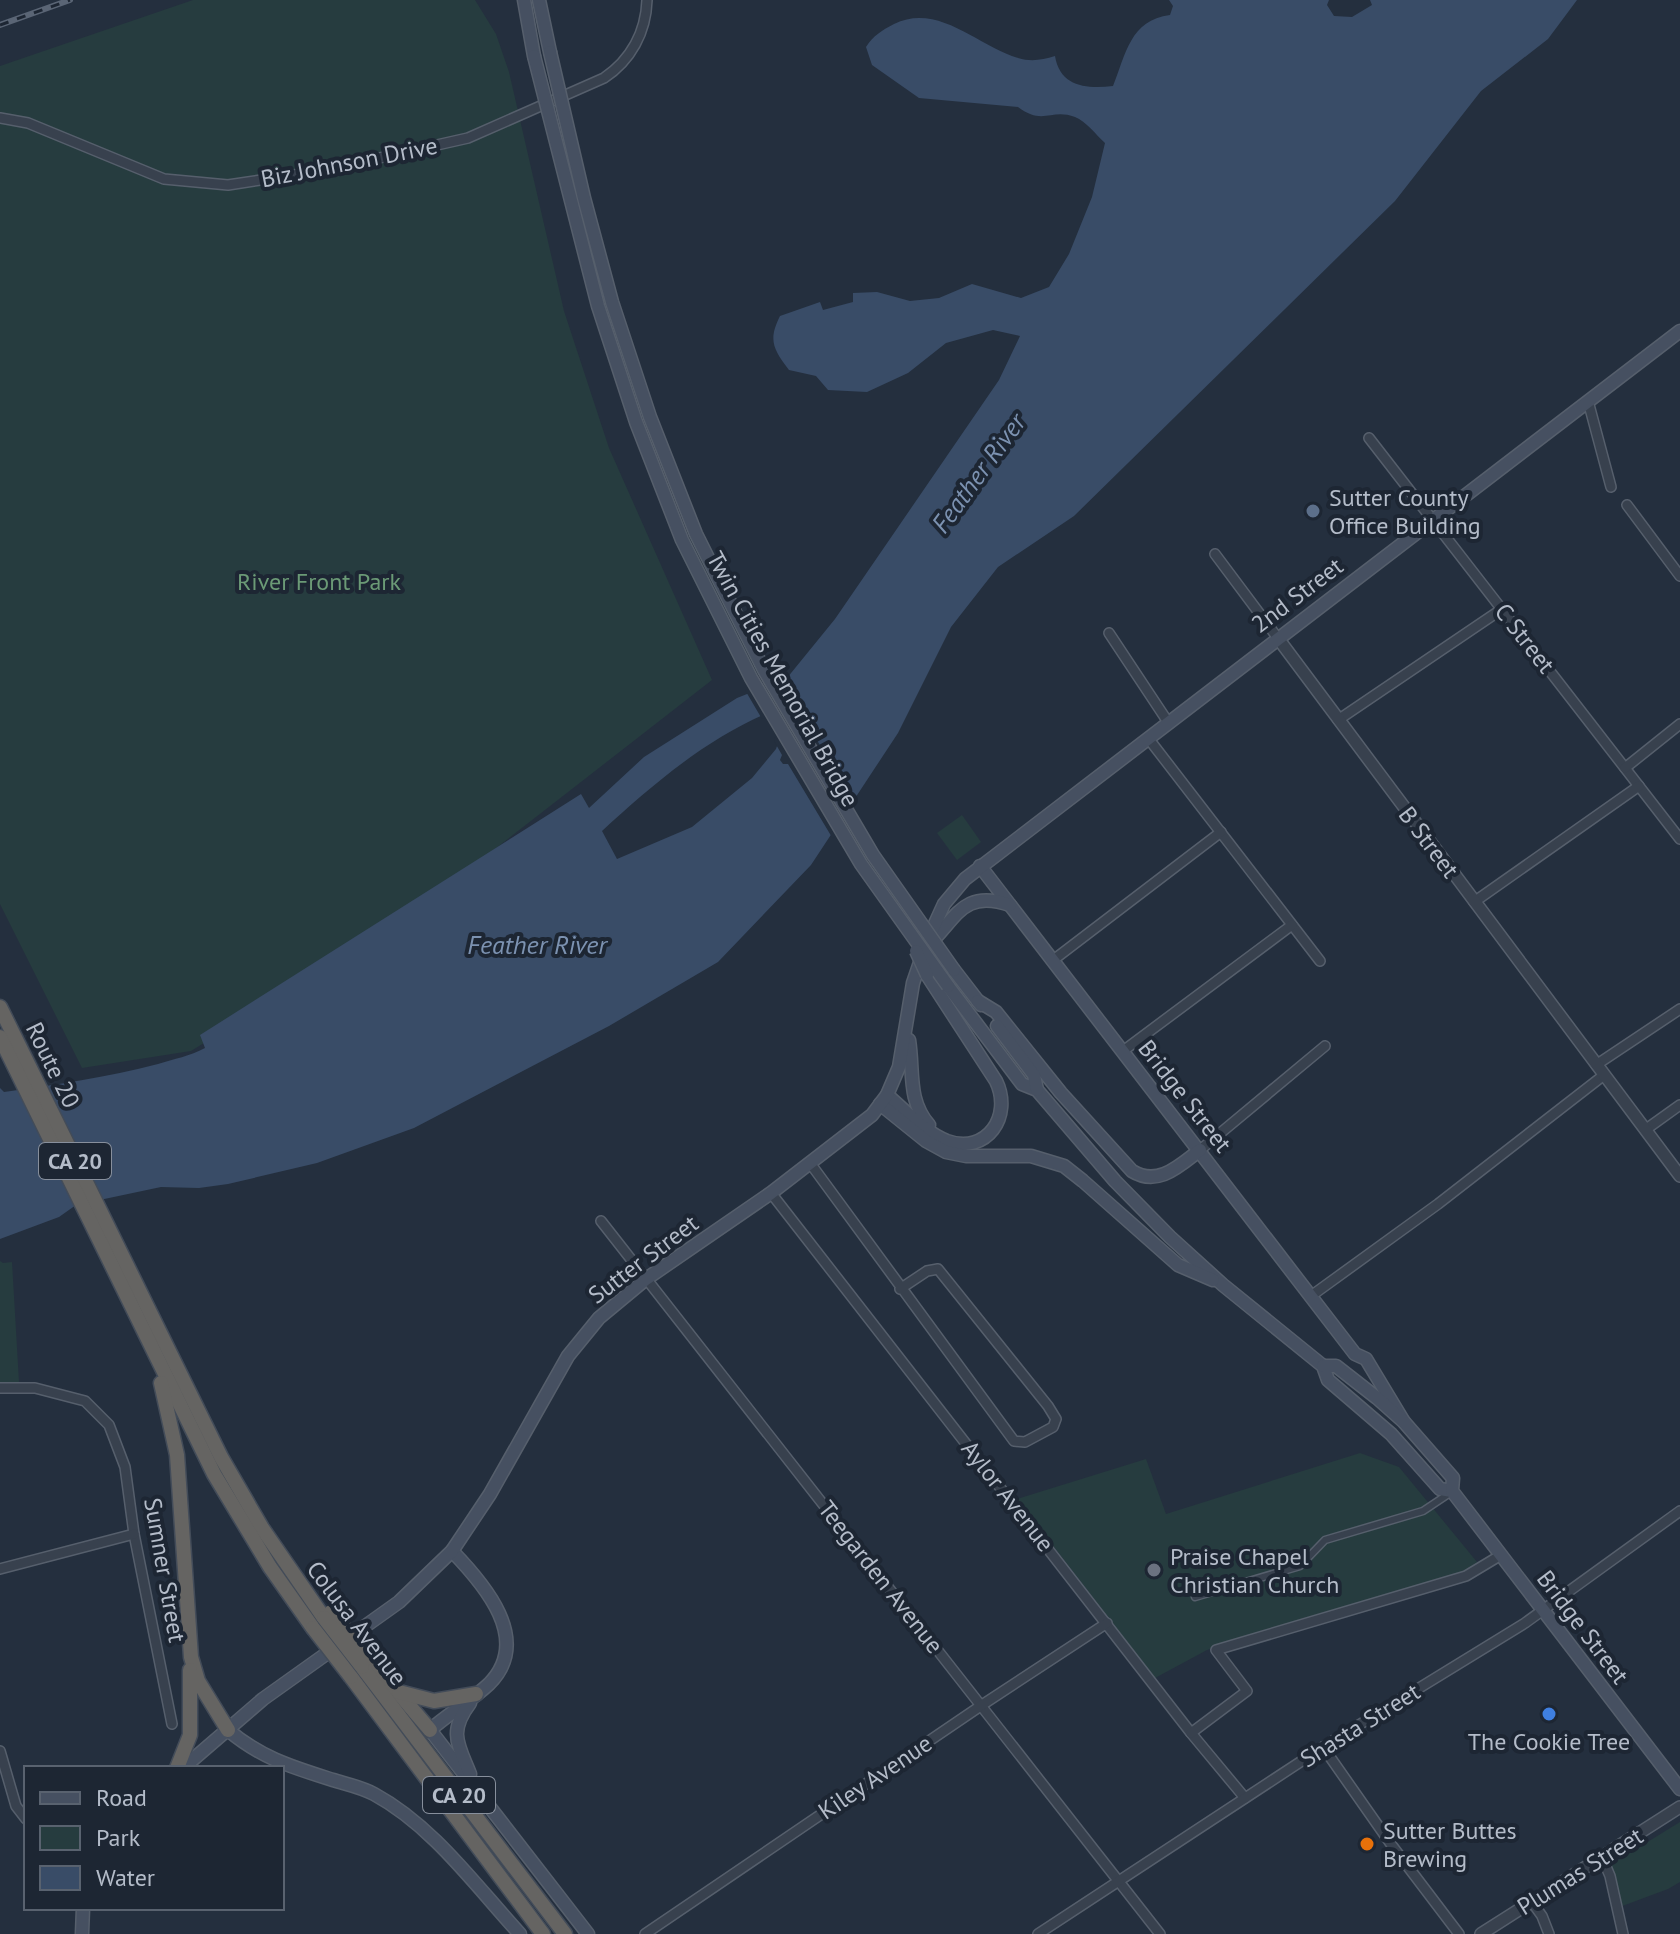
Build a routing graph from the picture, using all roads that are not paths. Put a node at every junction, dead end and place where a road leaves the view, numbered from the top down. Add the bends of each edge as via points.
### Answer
1 (524, 0) edge
2 (539, 0) edge
3 (647, 0) edge
4 (0, 118) edge
5 (1680, 331) edge
6 (1588, 401) junction
7 (1369, 438) dead end
8 (1611, 487) dead end
9 (1627, 505) dead end
10 (1432, 519) junction
11 (1215, 554) dead end
12 (1680, 576) edge
13 (1502, 609) junction
14 (1109, 633) dead end
15 (1277, 637) junction
16 (1338, 720) junction
17 (1168, 722) junction
18 (1680, 724) edge
19 (1148, 738) junction
20 (1625, 768) junction
21 (1639, 786) junction
22 (1221, 832) junction
23 (1680, 839) edge
24 (980, 866) junction
25 (1474, 902) junction
26 (1010, 905) junction
27 (902, 923) junction
28 (1292, 925) junction
29 (924, 948) junction
30 (1052, 961) junction
31 (1320, 961) dead end
32 (954, 970) joint
33 (948, 986) joint
34 (978, 1001) junction
35 (0, 1007) edge
36 (1680, 1009) edge
37 (907, 1022) junction
38 (0, 1037) edge
39 (1325, 1046) dead end
40 (1123, 1051) junction
41 (1596, 1065) junction
42 (1604, 1075) junction
43 (1037, 1090) junction
44 (883, 1100) junction
45 (1680, 1105) edge
46 (1645, 1130) junction
47 (932, 1131) junction
48 (1200, 1150) junction
49 (810, 1163) junction
50 (1680, 1176) edge
51 (771, 1193) junction
52 (601, 1221) dead end
53 (646, 1279) junction
54 (1223, 1285) junction
55 (900, 1289) junction
56 (1311, 1296) junction
57 (144, 1318) junction
58 (148, 1340) junction
59 (1323, 1366) junction
60 (0, 1388) edge
61 (1404, 1422) junction
62 (1452, 1491) junction
63 (1680, 1511) edge
64 (134, 1534) junction
65 (452, 1551) junction
66 (1501, 1555) junction
67 (0, 1569) edge
68 (1195, 1597) dead end
69 (1542, 1610) junction
70 (323, 1619) junction
71 (1107, 1623) junction
72 (191, 1657) junction
73 (361, 1667) junction
74 (397, 1691) junction
75 (476, 1694) junction
76 (982, 1705) junction
77 (172, 1724) dead end
78 (228, 1730) junction
79 (430, 1730) junction
80 (1191, 1733) junction
81 (1323, 1747) junction
82 (0, 1751) edge
83 (178, 1766) edge
84 (185, 1766) edge
85 (475, 1787) junction
86 (1680, 1789) edge
87 (1245, 1798) junction
88 (1680, 1807) edge
89 (24, 1816) edge
90 (1602, 1857) junction
91 (1119, 1880) junction
92 (1532, 1902) junction
93 (83, 1910) edge
94 (82, 1934) edge
95 (519, 1934) edge
96 (543, 1934) edge
97 (565, 1934) edge
98 (588, 1934) edge
99 (645, 1934) edge
100 (1038, 1934) edge
101 (1160, 1934) edge
102 (1459, 1934) edge
103 (1481, 1934) edge
104 (1549, 1934) edge
105 (1623, 1934) edge

1 - 27 main road, Twin Cities Memorial Bridge, bridge via 598,306 678,529 751,678
2 - 32 main road, Twin Cities Memorial Bridge, bridge via 612,302 655,431 705,554 764,670 873,855
3 - 4 street, Biz Johnson Drive via 637,42 604,78 468,138 326,170 228,185 164,179 28,123
5 - 6 main road, 2nd Street
6 - 8 street
6 - 10 main road, 2nd Street
7 - 10 street, C Street
9 - 12 street
10 - 13 street, C Street
10 - 15 main road, 2nd Street
11 - 15 street, B Street
13 - 16 street
13 - 20 street, C Street
14 - 17 street
15 - 16 street, B Street
15 - 17 main road, 2nd Street
16 - 25 street, B Street
17 - 19 main road, 2nd Street
18 - 20 street
19 - 22 street
19 - 24 main road, 2nd Street
20 - 21 street, C Street
21 - 23 street, C Street
21 - 25 street
22 - 28 street
22 - 30 street
24 - 26 main road, Bridge Street
24 - 29 main road, Sutter Street via 944,904
25 - 41 street, B Street
26 - 29 main road via 988,900 964,906
26 - 30 main road, Bridge Street
27 - 33 main road, Twin Cities Memorial Bridge, bridge
27 - 47 main road, bridge via 927,975 1002,1098 1002,1112 992,1131 972,1142 948,1141
28 - 31 street
28 - 40 street
29 - 37 main road, Sutter Street
30 - 40 main road, Bridge Street
32 - 34 main road, Bridge Street
33 - 43 main road, Bridge Street via 1022,1084
34 - 43 main road, Bridge Street via 1034,1075
34 - 48 main road via 996,1012 1132,1171 1145,1177 1163,1175
35 - 57 highway, Route 20 / CA 20
36 - 41 street
37 - 44 main road, Sutter Street via 902,1057
37 - 47 main road via 913,1095
38 - 57 highway, Route 20 / CA 20
39 - 48 street
40 - 48 main road, Bridge Street
41 - 42 street, B Street
42 - 46 street, B Street
42 - 56 street
43 - 54 main road, Bridge Street via 1133,1200
44 - 47 main road
44 - 49 main road, Sutter Street via 860,1126
44 - 54 main road via 942,1151 1031,1156 1064,1166 1178,1265
45 - 46 street
46 - 50 street, B Street
48 - 56 main road, Bridge Street
49 - 51 main road, Sutter Street
49 - 55 street
51 - 53 main road, Sutter Street
51 - 71 street, Aylor Avenue
52 - 53 street, Teegarden Avenue
53 - 65 main road, Sutter Street via 599,1318 568,1356
53 - 76 street, Teegarden Avenue
54 - 59 main road, Bridge Street
55 - 55 street via 1014,1441 1025,1442 1053,1427 1056,1419 1048,1406 938,1269
56 - 61 main road, Bridge Street via 1355,1354 1366,1359
57 - 58 highway, Colusa Avenue / CA 20
57 - 70 highway, Colusa Avenue / CA 20 via 221,1457
58 - 70 highway, Colusa Avenue / CA 20 via 232,1506 270,1567
58 - 72 highway via 177,1455
59 - 61 main road, Bridge Street via 1336,1366
59 - 62 main road, Bridge Street via 1328,1380 1391,1434 1440,1489
60 - 64 street, Sumner Street via 35,1388 85,1401 109,1425 125,1467
61 - 62 main road, Bridge Street via 1453,1478
62 - 66 main road, Bridge Street
62 - 68 street via 1423,1511 1325,1540 1300,1566
63 - 69 street, Shasta Street
64 - 67 street
64 - 77 street, Sumner Street
65 - 75 main road via 495,1603 505,1630 504,1660
65 - 78 main road, Sutter Street via 399,1602 312,1662
66 - 69 main road, Bridge Street
66 - 80 street via 1466,1576 1216,1650 1247,1691
69 - 81 street, Shasta Street
69 - 86 main road, Bridge Street
70 - 73 highway, Colusa Avenue / CA 20, bridge
71 - 76 street, Kiley Avenue
71 - 80 street, Aylor Avenue
72 - 78 highway via 198,1681
72 - 83 highway via 191,1725
73 - 74 highway
73 - 96 highway, Colusa Avenue / CA 20
73 - 97 highway, Colusa Avenue / CA 20
74 - 75 highway via 434,1701
74 - 79 highway
75 - 79 main road
75 - 85 main road via 455,1730
76 - 91 street, Teegarden Avenue
76 - 99 street, Kiley Avenue
78 - 84 main road, Sutter Street
78 - 95 main road via 277,1762 370,1792 396,1807 453,1860
79 - 85 main road
80 - 87 street, Aylor Avenue
81 - 87 street, Shasta Street
81 - 102 street
82 - 89 street
85 - 98 main road
87 - 91 street, Shasta Street
88 - 90 street, Plumas Street
90 - 92 street, Plumas Street
90 - 105 street
91 - 100 street, Shasta Street
91 - 101 street, Teegarden Avenue
92 - 103 street, Plumas Street
92 - 104 street
93 - 94 main road

